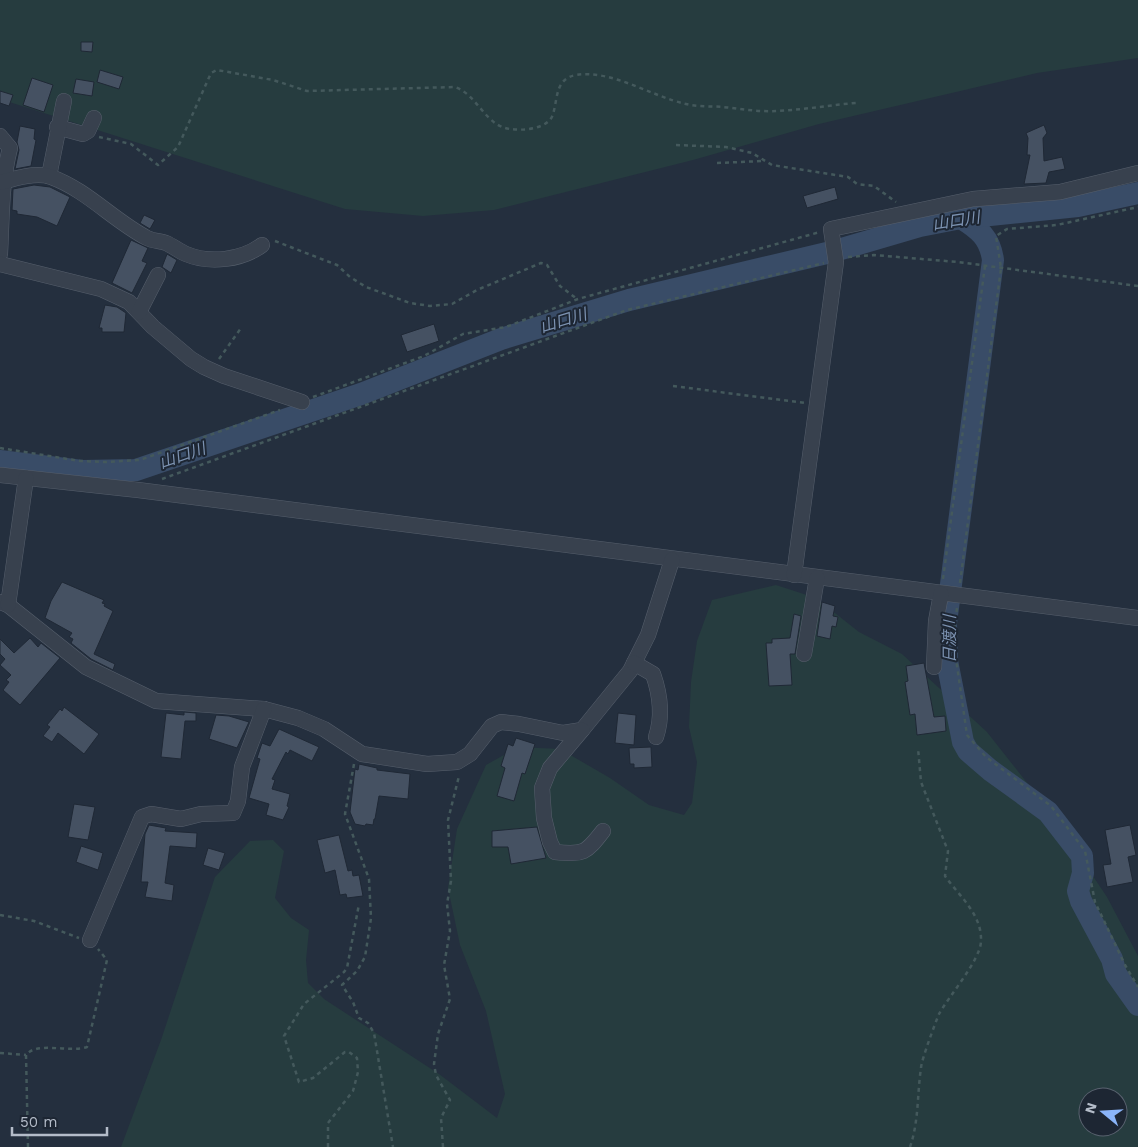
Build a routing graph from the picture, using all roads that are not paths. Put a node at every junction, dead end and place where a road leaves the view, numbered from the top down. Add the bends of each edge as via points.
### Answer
1 (64, 101) dead end
2 (94, 118) dead end
3 (57, 127) junction
4 (0, 136) edge
5 (1138, 173) edge
6 (49, 176) junction
7 (2, 182) junction
8 (1, 216) edge
9 (262, 245) road end
10 (0, 254) edge
11 (0, 264) edge
12 (158, 275) dead end
13 (139, 312) junction
14 (302, 402) road end
15 (0, 475) edge
16 (26, 478) junction
17 (672, 560) junction
18 (794, 575) junction
19 (817, 578) junction
20 (950, 596) junction
21 (4, 603) edge
22 (1138, 618) edge
23 (804, 654) dead end
24 (634, 663) junction
25 (934, 667) dead end
26 (264, 709) junction
27 (582, 730) junction
28 (656, 737) dead end
29 (603, 831) dead end
30 (90, 940) road end

1 - 3 street
2 - 3 street via 83,134
3 - 6 street
4 - 7 street via 10,148
5 - 18 street via 1060,192 973,199 831,230 836,258
6 - 7 street
6 - 9 street via 73,188 149,239 186,254 202,259 232,258
7 - 8 street
8 - 10 street
11 - 13 street via 101,290 129,302
12 - 13 street
13 - 14 street via 190,359 210,370
15 - 16 street
16 - 17 street
16 - 21 street
17 - 18 street
17 - 24 street via 648,635
18 - 19 street
19 - 20 street
19 - 23 street
20 - 22 street
20 - 25 street via 938,605
21 - 26 street via 86,667 156,701
24 - 27 street
24 - 28 street via 653,674 658,689 660,724
26 - 27 street via 324,729 362,754 427,764 456,762 470,754 492,726 501,722 563,733
26 - 30 street via 242,767 238,801 233,813 201,814 181,819 151,814 142,817
27 - 29 street via 550,768 542,788 544,818 555,852 573,854 588,850

